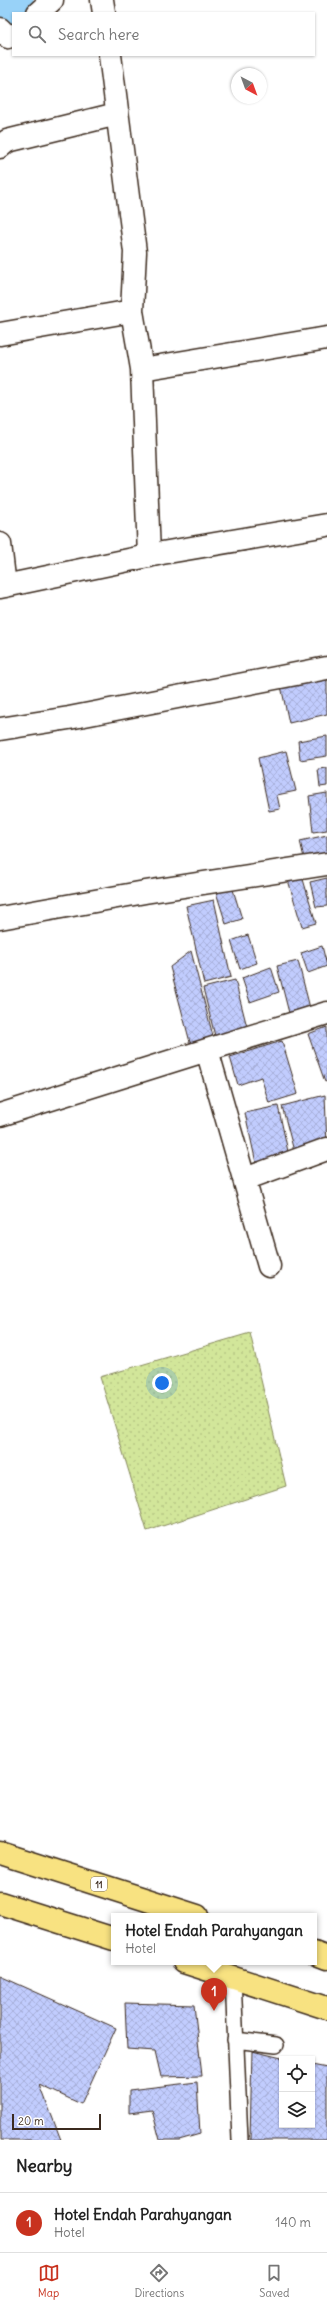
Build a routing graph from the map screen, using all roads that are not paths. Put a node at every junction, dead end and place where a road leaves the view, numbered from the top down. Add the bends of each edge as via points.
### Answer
1 (52, 0) edge
2 (102, 0) edge
3 (39, 12) edge
4 (104, 12) edge
5 (110, 56) edge
6 (117, 114) junction
7 (0, 147) edge
8 (132, 311) junction
9 (0, 334) edge
10 (327, 338) edge
11 (142, 369) junction
12 (327, 524) edge
13 (0, 544) edge
14 (150, 556) junction
15 (3, 587) edge
16 (327, 668) edge
17 (0, 729) edge
18 (327, 864) edge
19 (0, 918) edge
20 (327, 1012) edge
21 (207, 1050) junction
22 (0, 1115) edge
23 (327, 1149) edge
24 (245, 1179) junction
25 (269, 1266) dead end
26 (0, 1853) edge
27 (0, 1903) edge
28 (188, 1913) edge
29 (111, 1939) edge
30 (317, 1955) edge
31 (327, 1958) edge
32 (193, 1965) edge
33 (233, 1978) junction
34 (327, 2008) edge
35 (235, 2040) junction
36 (276, 2045) dead end
37 (240, 2140) edge

1 - 3 street
2 - 4 street
5 - 6 street
6 - 7 street via 7,141
6 - 8 street via 135,252
8 - 9 street
8 - 11 street
10 - 11 street
11 - 14 street
12 - 14 street
13 - 15 street
14 - 15 street
16 - 17 street
18 - 19 street via 145,892
20 - 21 street
21 - 22 street
21 - 24 street
23 - 24 street
24 - 25 street
26 - 28 highway, 11
27 - 29 highway
30 - 31 highway
32 - 33 highway
33 - 34 highway
33 - 35 lane
35 - 36 lane
35 - 37 lane

